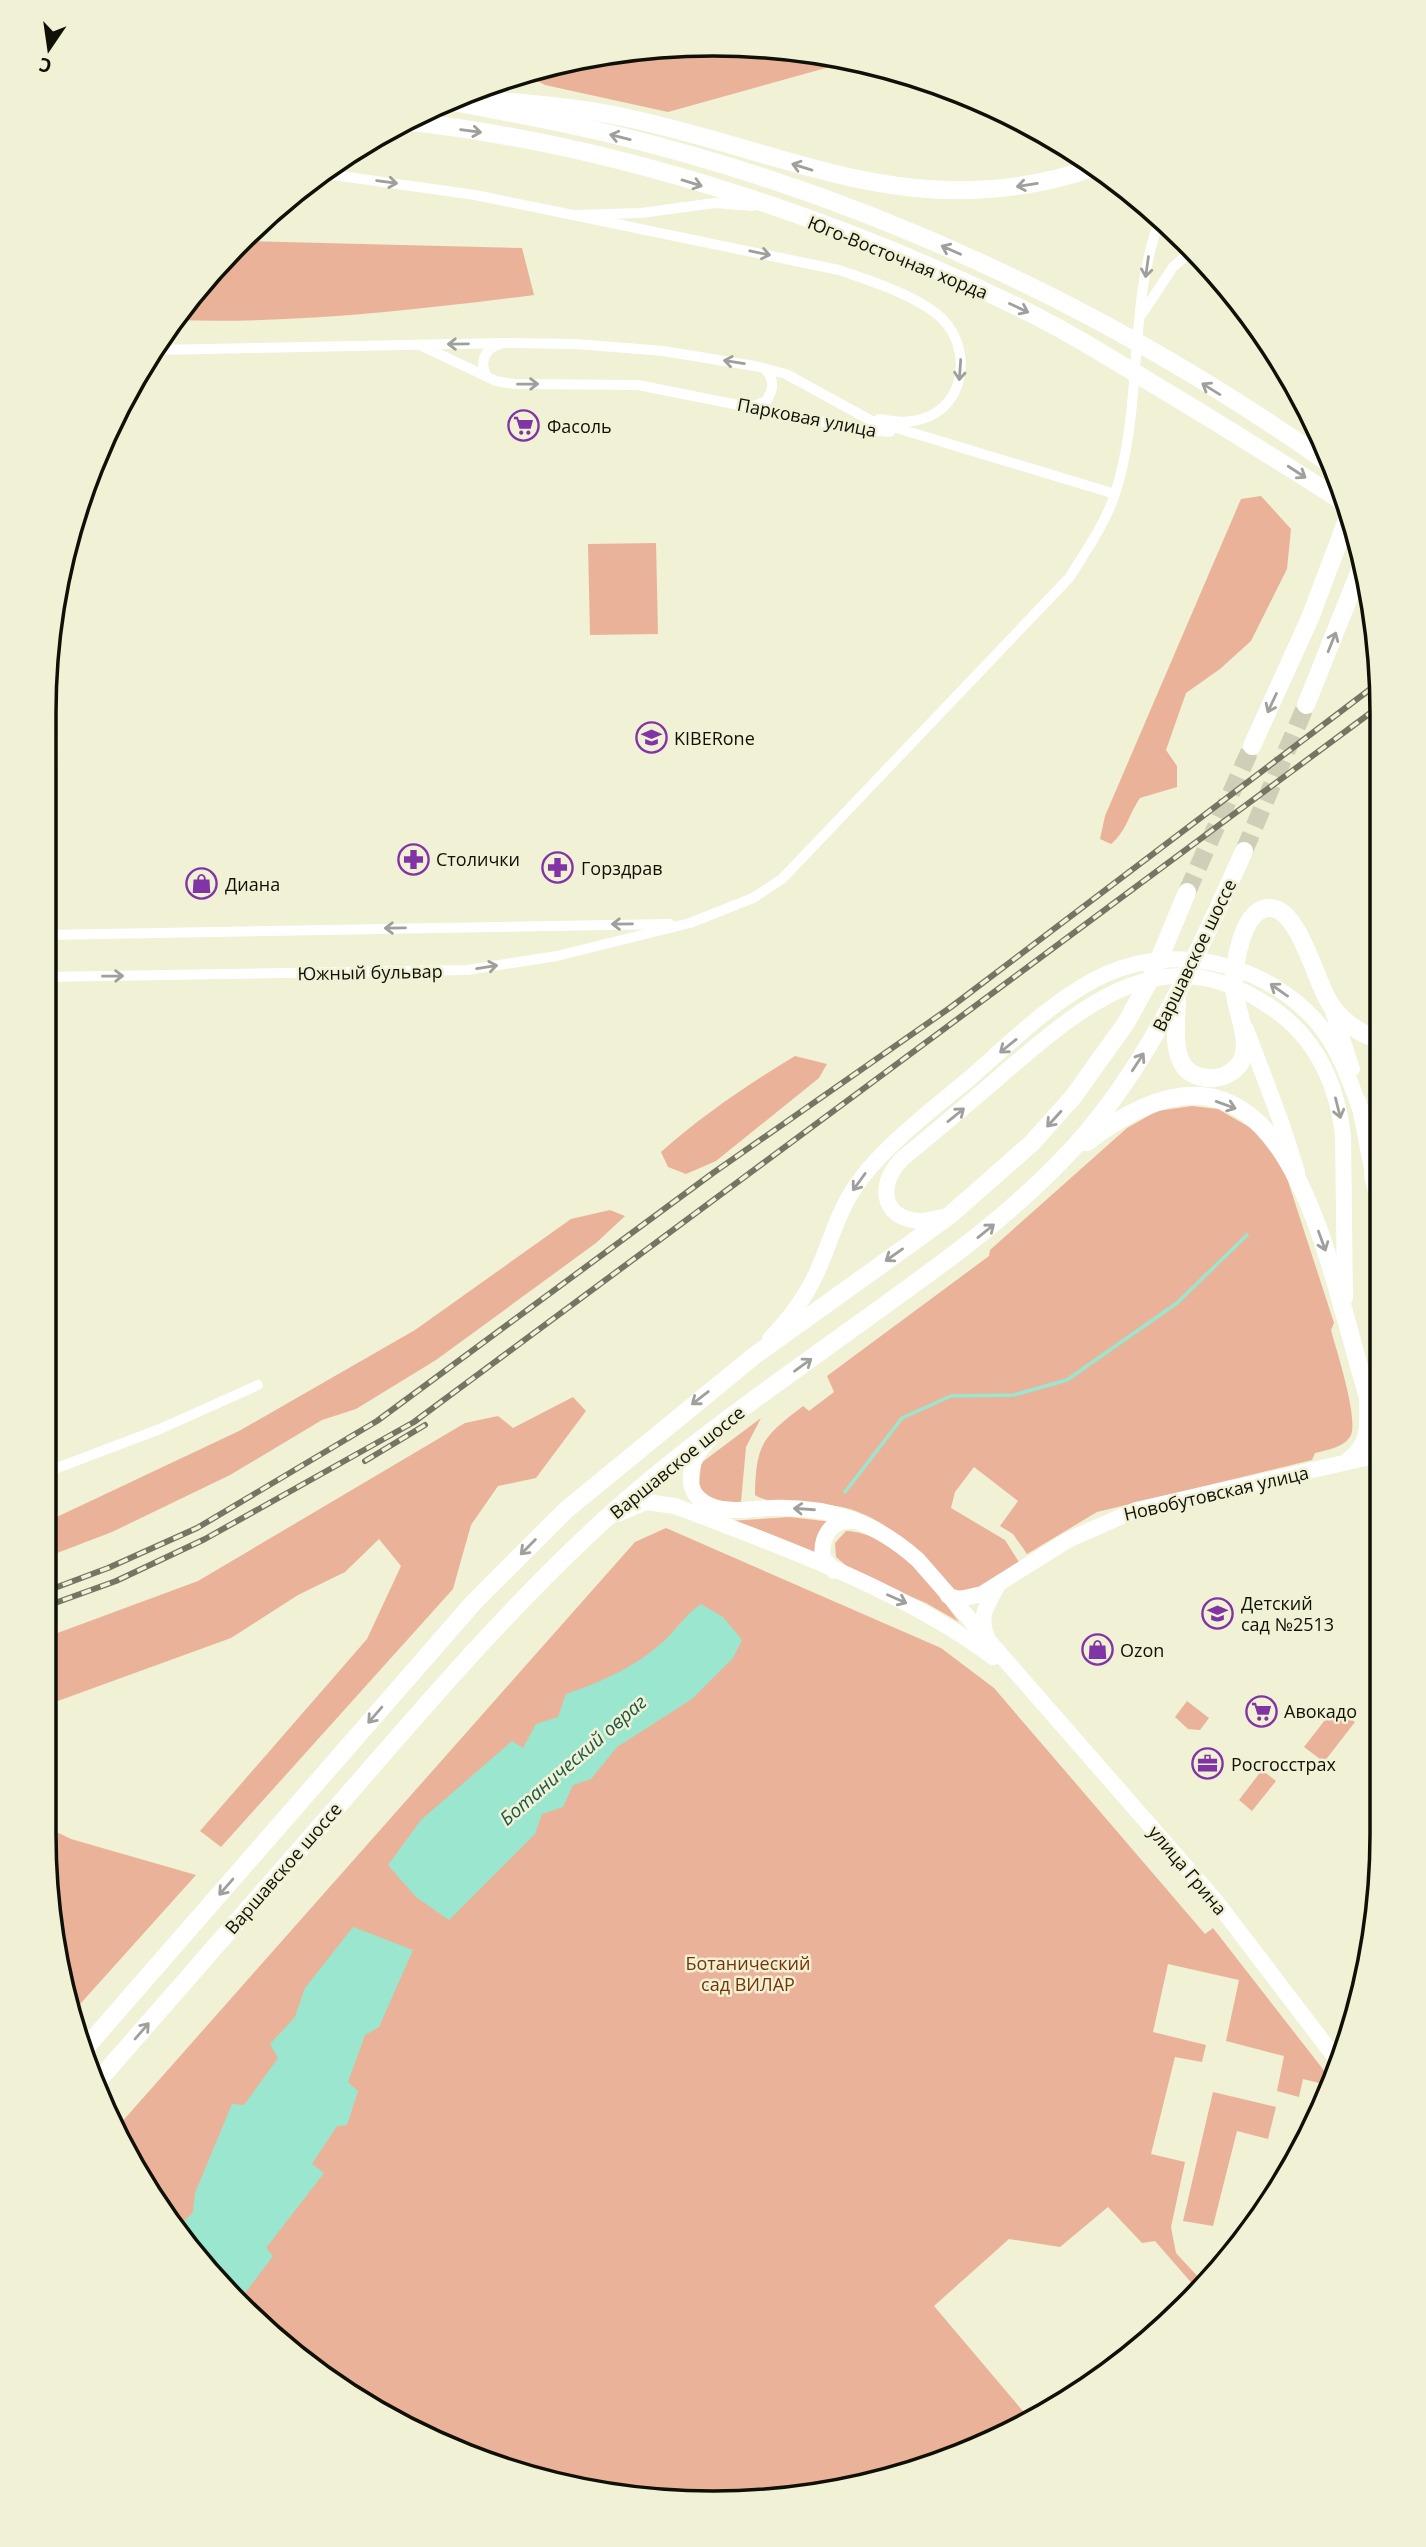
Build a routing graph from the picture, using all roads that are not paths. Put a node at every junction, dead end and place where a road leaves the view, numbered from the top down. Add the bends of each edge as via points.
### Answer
1 (479, 99) edge
2 (466, 105) edge
3 (423, 124) edge
4 (1083, 171) edge
5 (336, 175) edge
6 (786, 211) junction
7 (573, 215) junction
8 (1157, 229) edge
9 (1186, 256) edge
10 (1141, 317) junction
11 (503, 343) junction
12 (419, 344) junction
13 (166, 350) edge
14 (765, 369) junction
15 (486, 375) junction
16 (752, 407) junction
17 (863, 417) junction
18 (909, 434) junction
19 (1317, 456) edge
20 (1115, 494) junction
21 (1332, 495) edge
22 (1344, 529) edge
23 (1356, 580) edge
24 (1306, 705) tunnel mouth
25 (1252, 746) tunnel mouth
26 (1244, 851) tunnel mouth
27 (1187, 892) tunnel mouth
28 (690, 923) junction
29 (56, 934) edge
30 (56, 977) edge
31 (1177, 997) junction
32 (1331, 1005) junction
33 (1241, 1017) junction
34 (1370, 1035) edge
35 (1361, 1112) junction
36 (1370, 1160) edge
37 (1056, 1166) junction
38 (1298, 1177) junction
39 (949, 1216) junction
40 (1347, 1313) junction
41 (754, 1356) junction
42 (258, 1385) dead end
43 (1367, 1398) junction
44 (748, 1405) junction
45 (1370, 1406) edge
46 (1370, 1457) edge
47 (1346, 1461) junction
48 (56, 1468) edge
49 (870, 1525) junction
50 (592, 1532) junction
51 (835, 1572) junction
52 (997, 1587) junction
53 (982, 1594) junction
54 (948, 1596) junction
55 (968, 1618) junction
56 (983, 1643) junction
57 (90, 2042) edge
58 (1332, 2053) edge
59 (103, 2076) edge

4 -> 1 main road via 1010,187 915,190 819,172 623,117 548,104
19 -> 2 main road, Юго-Восточная хорда via 1122,334 968,257 815,195 620,136
3 -> 6 main road, Юго-Восточная хорда via 575,150
5 -> 7 street via 475,195
6 - 7 street via 715,203 641,213
6 -> 21 main road, Юго-Восточная хорда via 956,278 1034,315 1245,438
7 -> 17 street via 839,270 881,284 937,314 951,330 960,352 960,379 954,394 941,410 924,419 907,422
8 -> 10 street, Южный бульвар via 1148,258
9 - 10 street via 1173,267
10 - 20 street, Южный бульвар via 1127,438
11 -> 12 street, Парковая улица
14 -> 11 street, Парковая улица via 663,351
11 - 15 street via 488,350 483,363
12 - 13 street, Парковая улица
12 - 15 street, Парковая улица
14 - 16 street via 773,381 771,394
14 - 17 street, Парковая улица via 786,374
15 -> 16 street, Парковая улица via 514,384 638,385
16 - 18 street, Парковая улица via 858,429
17 - 18 street, Парковая улица
18 - 20 street
20 - 28 street, Южный бульвар via 1094,540 1069,578 826,836 782,879 753,898
22 -> 25 main road via 1320,595
24 -> 23 main road
26 - 31 main road, Варшавское шоссе
27 -> 39 main road, Варшавское шоссе via 1139,1002 1094,1070 1017,1158
28 -> 29 street, Южный бульвар
30 -> 28 street, Южный бульвар via 467,971 557,957
31 - 33 main road via 1178,1058 1199,1076 1217,1078 1237,1066 1244,1051
37 -> 31 main road, Варшавское шоссе via 1118,1091
32 - 33 main road via 1292,922 1280,910 1265,909 1251,918 1236,963 1234,991
32 - 34 main road via 1351,1025
32 - 35 street via 1350,1056
33 - 38 street
35 - 36 street
35 -> 41 street via 1328,1038 1303,1009 1270,984 1236,968 1205,961 1133,964 1094,980 1060,1003 871,1167 843,1209 807,1291
37 -> 38 main road via 1126,1115 1152,1103 1183,1097 1230,1105 1258,1121 1281,1147
44 -> 37 main road, Варшавское шоссе via 979,1237
38 -> 40 main road
39 -> 40 street via 919,1221 899,1214 889,1205 885,1191 890,1172 1062,1024 1101,997 1154,980 1188,978 1230,986 1261,1000 1289,1021 1311,1046 1331,1083 1341,1124
39 -> 41 main road, Варшавское шоссе
40 - 43 main road
41 -> 57 main road, Варшавское шоссе via 596,1484 492,1583
42 - 48 street
43 - 45 main road
43 - 47 street via 1367,1436
49 -> 44 street, улица Грина via 813,1509 724,1509 703,1502 692,1486 694,1457
44 - 50 main road, Варшавское шоссе via 684,1452
46 - 47 street, Новобутовская улица
47 - 52 street, Новобутовская улица via 1118,1516 1068,1540
49 - 51 street via 849,1520 828,1530 823,1558
49 - 54 street, улица Грина via 902,1546
50 - 51 street, улица Грина via 635,1504 666,1503
59 -> 50 main road, Варшавское шоссе via 460,1666
51 -> 56 street, улица Грина
52 - 53 street, Новобутовская улица
52 - 56 street via 983,1614
53 - 54 street, Новобутовская улица via 960,1599
53 - 55 street
54 - 55 street, улица Грина
55 - 56 street, улица Грина
56 - 58 street, улица Грина via 1031,1687 1216,1902

